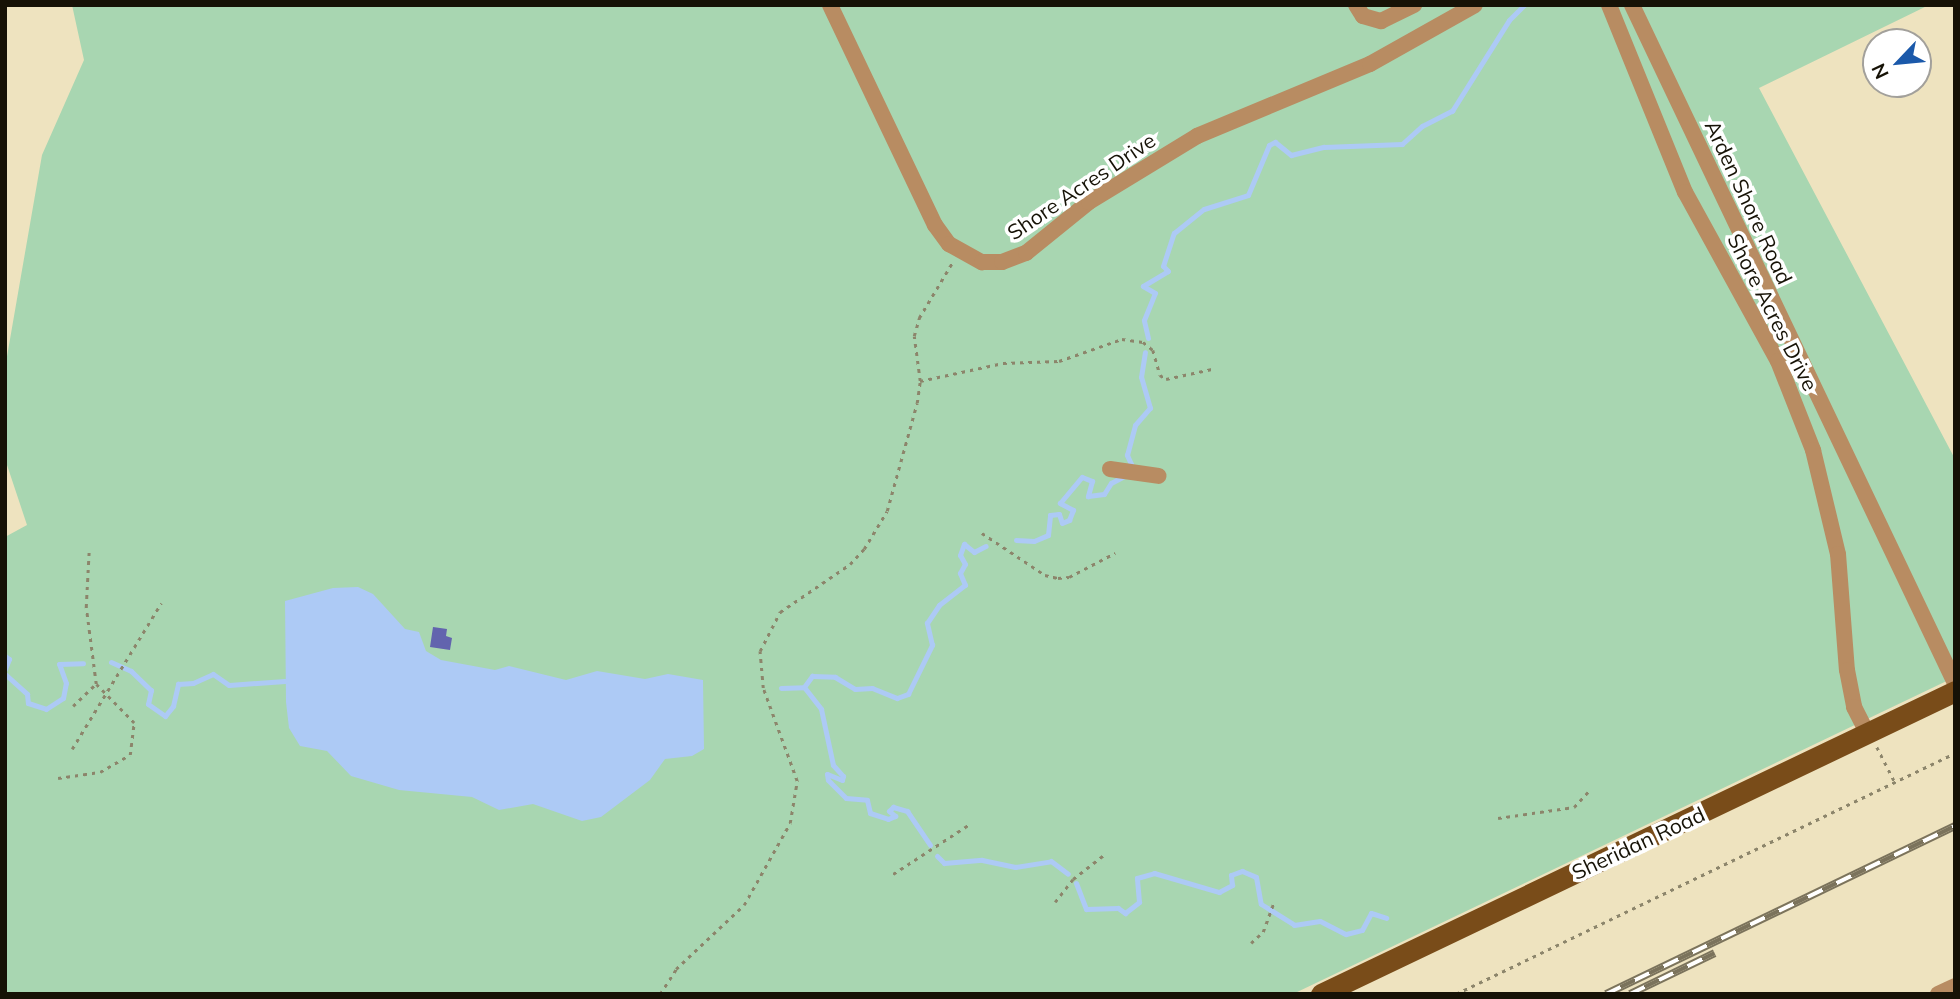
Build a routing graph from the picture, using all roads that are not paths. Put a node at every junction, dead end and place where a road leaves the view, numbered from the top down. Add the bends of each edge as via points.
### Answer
1 (830, 5) edge
2 (1356, 5) edge
3 (1414, 5) edge
4 (1475, 5) edge
5 (1609, 5) edge
6 (1632, 5) edge
7 (1110, 469) dead end
8 (1159, 476) dead end
9 (1955, 683) edge
10 (1955, 691) edge
11 (1867, 733) junction
12 (1955, 986) edge
13 (1321, 994) edge
14 (1938, 994) edge

1 - 4 street, Shore Acres Drive via 935,225 958,250 982,262 1002,262 1026,253 1088,202 1186,142 1241,114 1370,64
2 - 3 street via 1363,16 1381,21
5 - 11 street, Shore Acres Drive via 1685,192 1778,360 1814,450 1838,554 1847,670 1854,707
6 - 9 street, Arden Shore Road
7 - 8 street
10 - 11 main road, Sheridan Road
11 - 13 main road, Sheridan Road
12 - 14 street

